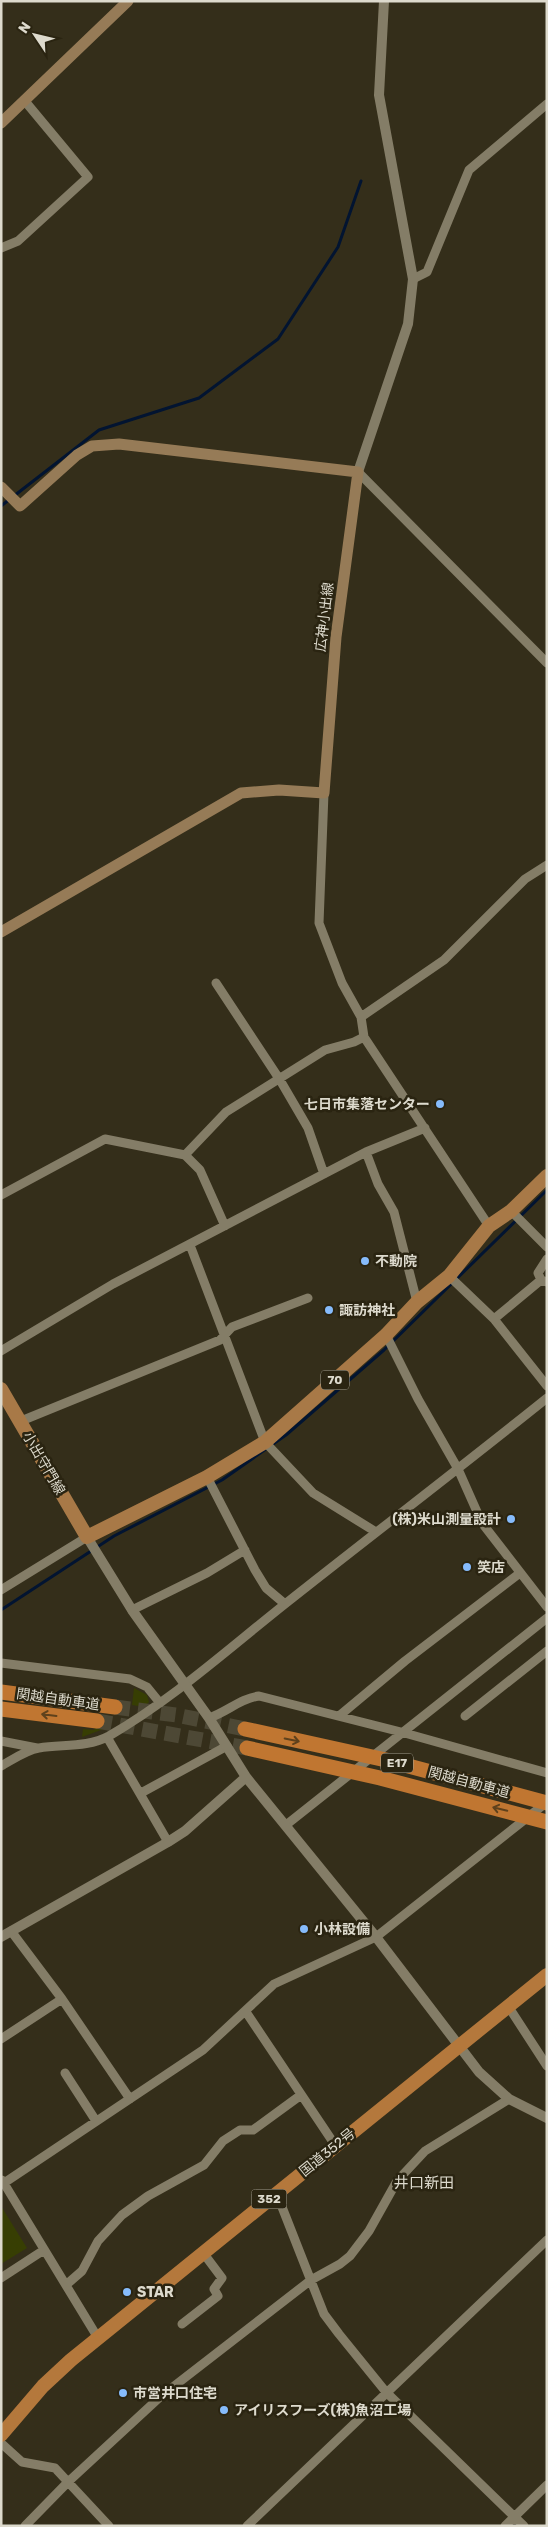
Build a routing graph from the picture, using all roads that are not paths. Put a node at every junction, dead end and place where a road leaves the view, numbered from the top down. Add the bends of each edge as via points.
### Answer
1 (128, 1) edge
2 (384, 1) edge
3 (24, 100) junction
4 (547, 104) edge
5 (1, 123) edge
6 (1, 248) edge
7 (413, 279) junction
8 (358, 472) junction
9 (1, 487) edge
10 (547, 663) edge
11 (324, 793) junction
12 (547, 865) edge
13 (1, 932) edge
14 (216, 983) dead end
15 (361, 1017) junction
16 (364, 1037) junction
17 (280, 1080) junction
18 (425, 1128) junction
19 (366, 1152) junction
20 (185, 1155) junction
21 (324, 1174) junction
22 (547, 1176) edge
23 (1, 1195) edge
24 (511, 1211) junction
25 (225, 1226) junction
26 (489, 1226) junction
27 (190, 1245) junction
28 (547, 1247) edge
29 (547, 1259) edge
30 (449, 1276) junction
31 (544, 1281) edge
32 (308, 1298) dead end
33 (417, 1302) junction
34 (494, 1319) junction
35 (224, 1334) junction
36 (386, 1335) junction
37 (1, 1351) edge
38 (547, 1386) edge
39 (1, 1389) edge
40 (547, 1398) edge
41 (21, 1421) junction
42 (264, 1442) junction
43 (458, 1469) junction
44 (207, 1477) junction
45 (376, 1532) junction
46 (87, 1538) junction
47 (245, 1550) junction
48 (520, 1573) junction
49 (1, 1590) edge
50 (285, 1604) junction
51 (547, 1607) edge
52 (132, 1610) junction
53 (547, 1618) edge
54 (547, 1651) edge
55 (1, 1663) edge
56 (186, 1685) junction
57 (1, 1692) edge
58 (160, 1703) junction
59 (115, 1707) tunnel mouth
60 (1, 1709) edge
61 (339, 1716) junction
62 (464, 1716) dead end
63 (209, 1718) junction
64 (97, 1721) tunnel mouth
65 (245, 1729) tunnel mouth
66 (401, 1732) junction
67 (107, 1737) junction
68 (1, 1741) edge
69 (227, 1746) junction
70 (37, 1748) junction
71 (248, 1748) tunnel mouth
72 (1, 1766) edge
73 (547, 1773) edge
74 (246, 1777) junction
75 (141, 1793) junction
76 (547, 1802) edge
77 (547, 1822) edge
78 (286, 1825) junction
79 (168, 1842) junction
80 (11, 1931) junction
81 (1, 1937) edge
82 (376, 1937) junction
83 (547, 1976) edge
84 (62, 1998) junction
85 (508, 2006) junction
86 (246, 2012) junction
87 (1, 2039) edge
88 (460, 2046) junction
89 (547, 2066) edge
90 (65, 2073) dead end
91 (301, 2095) junction
92 (130, 2098) junction
93 (509, 2099) junction
94 (547, 2118) edge
95 (96, 2121) junction
96 (335, 2145) junction
97 (2, 2181) edge
98 (273, 2195) junction
99 (547, 2240) edge
100 (44, 2250) junction
101 (207, 2258) dead end
102 (1, 2278) edge
103 (311, 2280) junction
104 (66, 2285) junction
105 (182, 2324) dead end
106 (98, 2338) junction
107 (386, 2392) junction
108 (1, 2435) edge
109 (1, 2443) edge
110 (68, 2482) junction
111 (547, 2486) edge
112 (515, 2516) junction
113 (25, 2526) edge
114 (109, 2526) edge
115 (247, 2526) edge
116 (505, 2526) edge
117 (524, 2526) edge

1 - 3 main road
2 - 7 street via 378,95
3 - 5 main road
3 - 6 street via 88,177 18,240
4 - 7 street via 469,170 427,272
7 - 8 street via 408,324
8 - 9 main road via 119,444 92,446 77,455 20,506
8 - 10 street
8 - 11 main road, 広神小出線 via 336,637
11 - 13 main road via 279,790 241,794
11 - 15 street via 320,923 342,983
12 - 15 street via 524,879 444,960
14 - 17 street
15 - 16 street
16 - 17 street via 325,1050
16 - 18 street
17 - 20 street via 226,1112
17 - 21 street via 308,1128
18 - 19 street
18 - 26 street
19 - 21 street
19 - 33 street via 378,1184 394,1212
20 - 23 street via 105,1139
20 - 25 street via 200,1170
21 - 25 street
22 - 24 main road, 70
24 - 26 main road, 70
24 - 28 street
25 - 27 street
26 - 30 main road, 70
27 - 35 street
27 - 37 street via 113,1284
29 - 31 street via 538,1273
30 - 33 main road, 70
30 - 34 street
31 - 34 street
32 - 35 street via 232,1327
33 - 36 main road, 70
34 - 38 street
35 - 41 street via 220,1340
35 - 42 street
36 - 42 main road, 70
36 - 43 street
39 - 41 main road, 小出守門線
40 - 43 street
41 - 46 main road, 小出守門線
42 - 44 main road, 70
42 - 45 street via 313,1494
43 - 45 street
43 - 48 street via 482,1523
44 - 46 main road, 70
44 - 47 street
45 - 50 street
46 - 49 street
46 - 52 street
47 - 50 street via 266,1588
47 - 52 street
48 - 51 street
48 - 61 street
50 - 56 street
52 - 56 street
53 - 66 street
54 - 62 street
55 - 58 street via 130,1679 147,1687
56 - 58 street
56 - 63 street
57 - 59 highway, 関越自動車道
58 - 67 street
64 -> 60 highway, 関越自動車道
61 - 63 street via 259,1696 248,1698
61 - 66 street
63 - 69 street
65 -> 76 highway, 関越自動車道 / E17 via 386,1760
66 - 73 street
66 - 78 street
67 - 70 street via 67,1747
67 - 75 street
68 - 70 street
69 - 74 street
69 - 75 street
70 - 72 street
77 -> 71 highway, 関越自動車道 / E17 via 380,1778
74 - 78 street
74 - 79 street
75 - 79 street
76 - 82 street
78 - 82 street
79 - 80 street
80 - 81 street
80 - 84 street
82 - 86 street via 274,1984
82 - 88 street
83 - 85 highway, 国道352号 / 352
84 - 87 street
84 - 92 street
85 - 88 highway, 国道352号 / 352
85 - 89 street
86 - 91 street
86 - 92 street via 203,2050
88 - 93 street via 479,2072
88 - 96 highway, 国道352号 / 352
90 - 95 street
91 - 96 street
91 - 104 street via 252,2130 240,2130 223,2140 204,2165 148,2196 122,2215 98,2241 82,2270
92 - 95 street
93 - 94 street
93 - 103 street via 425,2151 397,2181 358,2247 340,2264
95 - 97 street
96 - 98 highway, 国道352号 / 352
97 - 100 street
98 - 103 street via 282,2207
98 - 106 highway, 国道352号 / 352
99 - 107 street
100 - 102 street
100 - 104 street
101 - 105 street via 222,2278 214,2289 218,2296
103 - 107 street via 328,2318
103 - 110 street via 160,2397
104 - 106 street
106 - 108 highway, 国道352号 / 352 via 43,2386
107 - 112 street
107 - 115 street
109 - 110 street via 22,2462 51,2466
110 - 113 street
110 - 114 street
111 - 112 street
112 - 116 street
112 - 117 street

